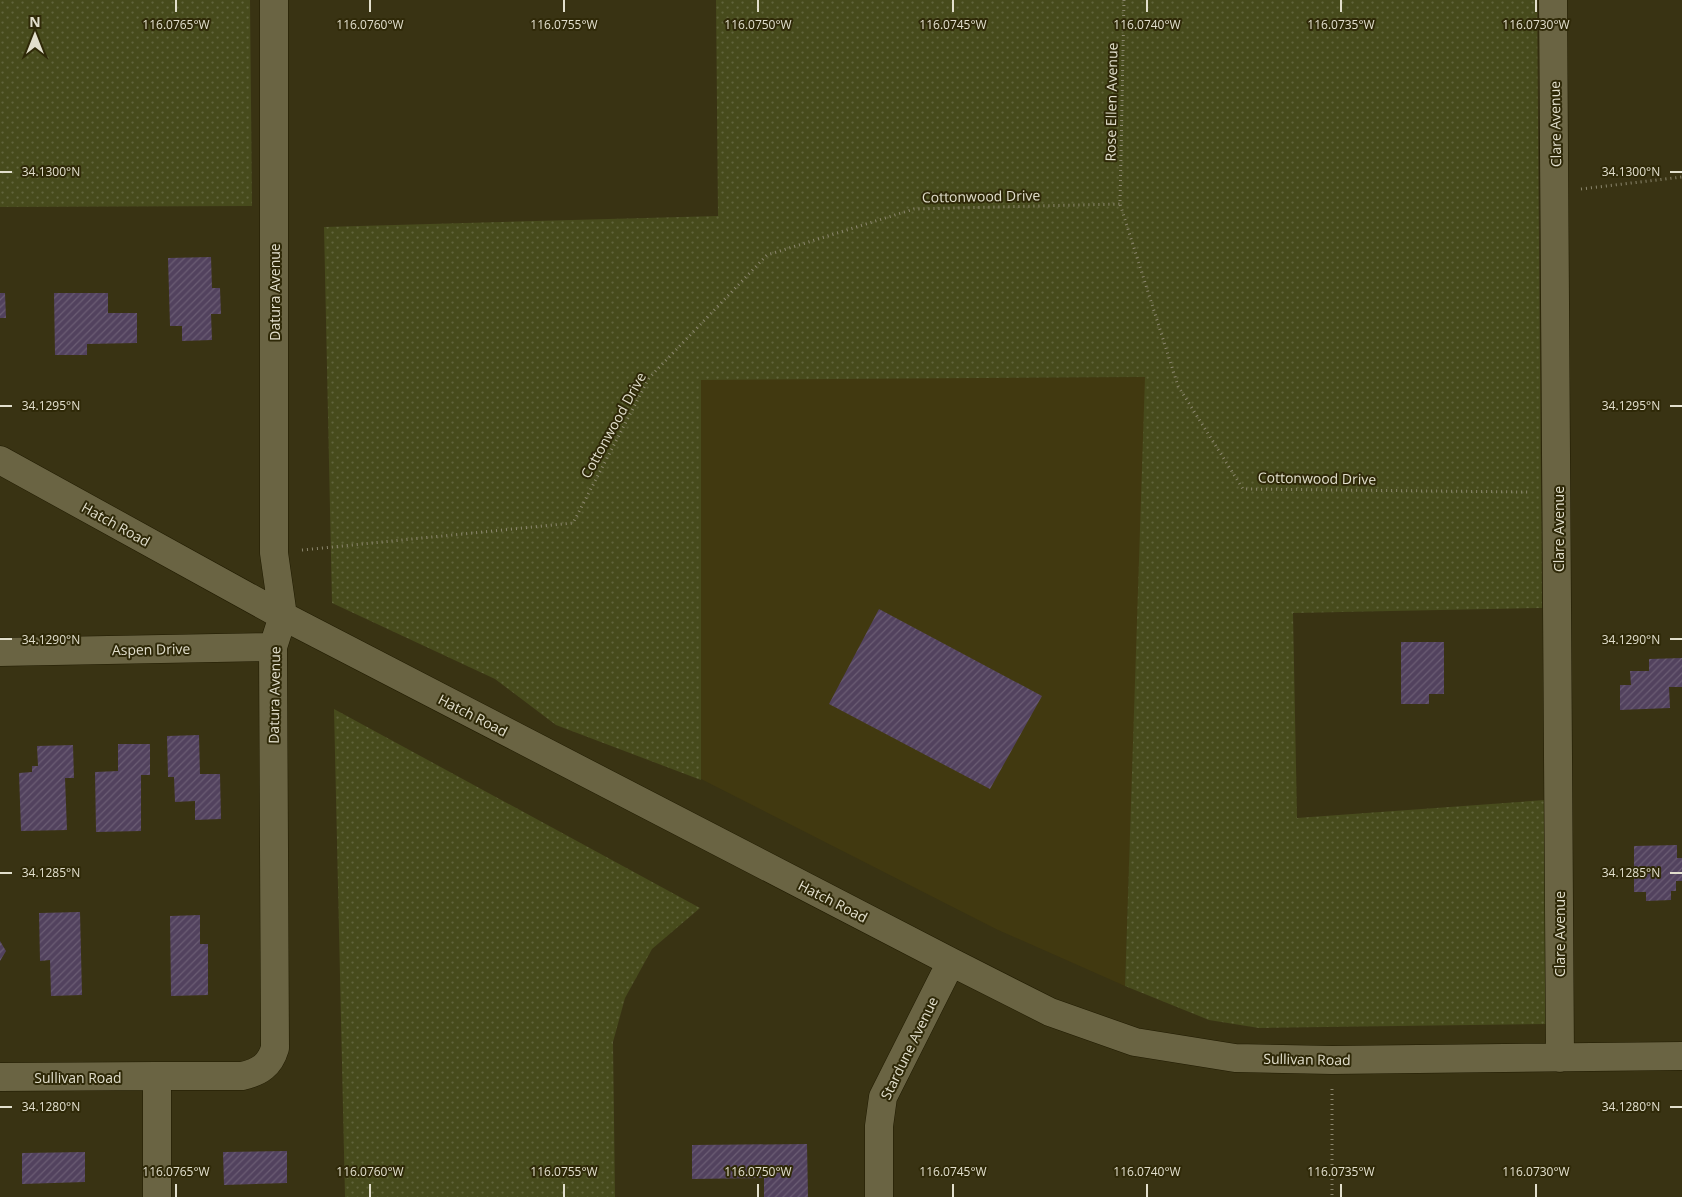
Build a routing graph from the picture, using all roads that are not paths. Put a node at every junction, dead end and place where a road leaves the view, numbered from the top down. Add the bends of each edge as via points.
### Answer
1 (274, 0) edge
2 (1554, 0) edge
3 (0, 460) edge
4 (283, 616) junction
5 (273, 647) junction
6 (0, 652) edge
7 (951, 962) junction
8 (1682, 1056) edge
9 (1560, 1058) junction
10 (157, 1076) junction
11 (0, 1077) edge
12 (157, 1197) edge
13 (879, 1197) edge

1 - 4 street, Datura Avenue via 274,553
2 - 9 street, Clare Avenue
3 - 4 street, Hatch Road
4 - 5 street, Datura Avenue
4 - 7 street, Hatch Road
5 - 6 street, Aspen Drive
5 - 10 street, Datura Avenue via 275,1048 272,1058 255,1074
7 - 9 street, Sullivan Road via 1050,1012 1135,1042 1235,1058
7 - 13 street, Stardune Avenue via 883,1097 879,1126
8 - 9 street, Sullivan Road
10 - 11 street, Sullivan Road
10 - 12 street

